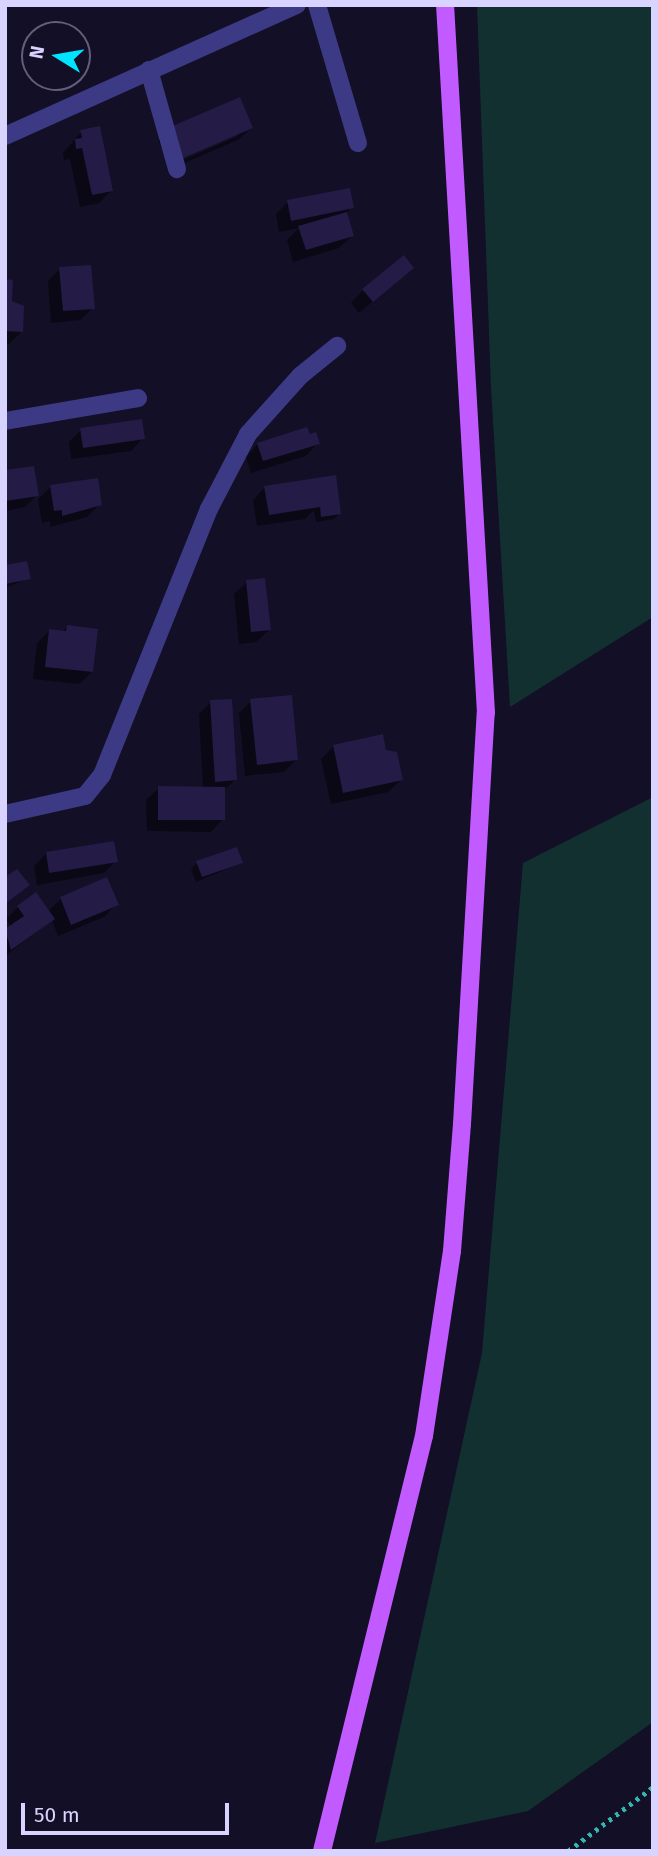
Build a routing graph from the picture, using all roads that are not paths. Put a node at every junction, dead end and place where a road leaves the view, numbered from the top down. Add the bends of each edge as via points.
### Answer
1 (297, 5) edge
2 (317, 5) edge
3 (445, 5) edge
4 (149, 70) junction
5 (5, 135) edge
6 (358, 143) dead end
7 (177, 169) dead end
8 (337, 346) dead end
9 (138, 398) dead end
10 (5, 421) edge
11 (5, 814) edge
12 (322, 1851) edge

1 - 4 lane
2 - 6 lane
3 - 12 main road via 486,713 462,1124 452,1251 424,1436
4 - 5 lane
4 - 7 lane
8 - 11 lane via 300,376 248,434 209,509 102,775 85,796
9 - 10 lane

